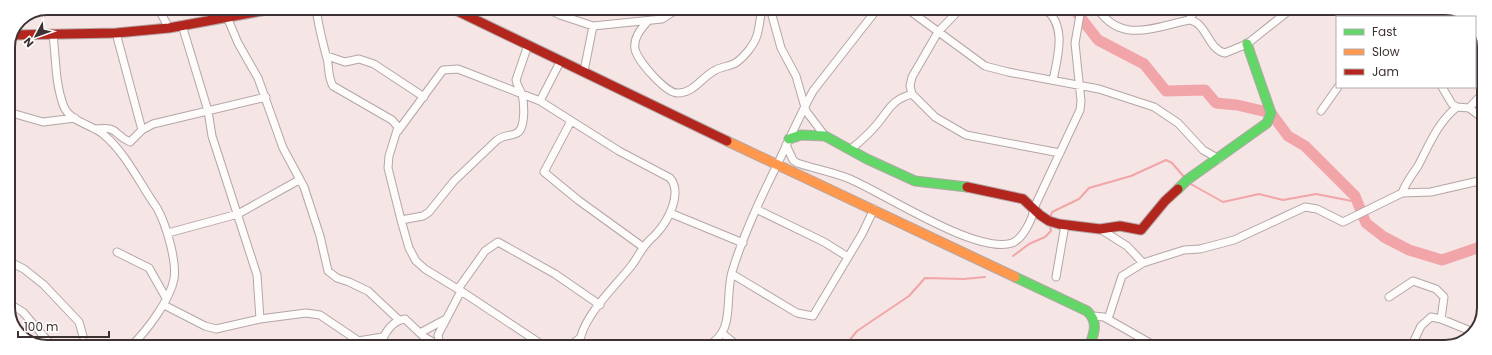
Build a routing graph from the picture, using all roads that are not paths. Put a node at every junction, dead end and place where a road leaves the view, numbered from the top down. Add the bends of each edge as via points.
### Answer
1 (162, 15) edge
2 (238, 15) edge
3 (317, 15) edge
4 (466, 15) edge
5 (560, 15) edge
6 (668, 15) edge
7 (760, 15) edge
8 (772, 15) edge
9 (873, 15) edge
10 (915, 15) edge
11 (954, 15) edge
12 (1053, 15) edge
13 (1080, 15) edge
14 (1102, 15) edge
15 (1192, 15) edge
16 (1283, 15) edge
17 (227, 17) junction
18 (1189, 20) junction
19 (647, 22) junction
20 (182, 25) junction
21 (593, 26) junction
22 (169, 28) junction
23 (938, 32) junction
24 (116, 33) junction
25 (17, 35) edge
26 (53, 35) junction
27 (1247, 44) junction
28 (528, 45) junction
29 (327, 56) junction
30 (560, 62) junction
31 (584, 71) junction
32 (1053, 80) junction
33 (1079, 85) junction
34 (1337, 88) edge
35 (1442, 88) edge
36 (522, 94) junction
37 (912, 94) junction
38 (266, 97) junction
39 (424, 97) junction
40 (1477, 99) edge
41 (540, 101) junction
42 (805, 106) junction
43 (1457, 107) junction
44 (1469, 108) junction
45 (208, 111) junction
46 (1322, 111) dead end
47 (15, 114) edge
48 (1477, 114) edge
49 (75, 118) junction
50 (571, 121) junction
51 (95, 129) junction
52 (142, 130) junction
53 (398, 132) junction
54 (824, 136) junction
55 (788, 142) junction
56 (851, 149) junction
57 (1060, 153) junction
58 (1219, 159) junction
59 (776, 165) junction
60 (299, 180) junction
61 (1477, 181) edge
62 (1402, 193) junction
63 (1034, 208) junction
64 (874, 209) junction
65 (756, 210) junction
66 (670, 213) junction
67 (238, 214) junction
68 (401, 220) junction
69 (1066, 225) junction
70 (1100, 229) junction
71 (168, 233) junction
72 (743, 243) junction
73 (643, 247) junction
74 (117, 252) dead end
75 (848, 257) junction
76 (1143, 263) junction
77 (15, 264) edge
78 (732, 274) junction
79 (1056, 278) dead end
80 (459, 290) junction
81 (1389, 297) dead end
82 (165, 301) junction
83 (600, 305) junction
84 (15, 307) edge
85 (1093, 316) junction
86 (260, 319) junction
87 (446, 319) junction
88 (1108, 319) junction
89 (1441, 319) junction
90 (400, 320) junction
91 (1468, 330) edge
92 (420, 334) junction
93 (723, 334) junction
94 (83, 336) dead end
95 (383, 336) junction
96 (580, 338) joint
97 (47, 340) edge
98 (136, 340) edge
99 (357, 340) edge
100 (363, 340) edge
101 (382, 340) edge
102 (430, 340) edge
103 (439, 340) edge
104 (535, 340) edge
105 (578, 340) edge
106 (718, 340) edge
107 (730, 340) edge
108 (1091, 340) edge
109 (1145, 340) edge
110 (1414, 340) edge

1 - 22 street
2 - 17 street
3 - 29 street via 322,46
4 - 28 street
5 - 21 street
6 - 19 street
7 - 19 street via 756,38 740,59 732,65 714,71 694,87 679,93 668,89 647,70 638,56 635,43
8 - 42 street via 781,48 796,76
9 - 42 street via 813,91
10 - 23 street
11 - 23 street
12 - 32 street via 1059,34 1058,58
13 - 33 street via 1075,43
14 - 18 street via 1110,23 1132,32
15 - 18 street
16 - 27 street
17 - 20 street
17 - 38 street
18 - 27 street via 1200,25 1221,52 1229,52
19 - 21 street
20 - 22 street
20 - 45 street
21 - 31 street
22 - 24 street
23 - 32 street via 985,66
23 - 37 street via 910,82
24 - 26 street
24 - 52 street
25 - 26 street
26 - 49 street via 58,82 64,107
27 - 58 street via 1271,113 1267,123
28 - 30 street
28 - 36 street via 516,80
29 - 39 street via 345,62 359,59 374,64
29 - 53 street via 329,81 333,86 392,120 398,127
30 - 31 street
30 - 41 street
31 - 59 street
32 - 33 street
33 - 57 street via 1080,110
33 - 58 street via 1154,106 1178,123 1203,150
34 - 46 street
35 - 43 street via 1448,99
36 - 39 street via 452,68 443,70
36 - 41 street
36 - 68 street via 523,115 519,131 497,140 454,181 429,212 423,216
37 - 56 street via 894,102 879,122
37 - 57 street via 931,114 959,132
38 - 45 street
38 - 60 street via 283,148
39 - 53 street
40 - 44 street
41 - 50 street
42 - 54 street via 808,116
42 - 55 street
43 - 44 street
43 - 62 street via 1440,124 1417,166 1405,182
44 - 48 street
45 - 52 street via 153,124
45 - 67 street via 212,136
47 - 49 street via 43,122
49 - 51 street
50 - 66 street via 619,151 670,178 675,194
50 - 73 street via 544,172
51 - 52 street via 108,127 130,142
51 - 71 street via 111,141 130,166 164,219
53 - 68 street via 389,156 388,168
54 - 55 street via 801,135
54 - 56 street
55 - 59 street
55 - 63 street via 793,160 797,163 849,179 916,213 981,241 1006,244 1017,241 1031,220
56 - 63 street via 867,160 915,181 1001,193 1023,199
57 - 63 street
58 - 70 street via 1182,185 1141,230 1120,226
59 - 64 street
59 - 65 street
60 - 67 street
60 - 90 street via 304,187 320,236 328,271 337,278 368,291
61 - 62 street via 1431,192
62 - 76 street via 1384,200 1347,222 1305,207 1234,240 1200,249 1184,250
63 - 69 street via 1049,221
64 - 75 street
64 - 85 street via 998,267
65 - 72 street
65 - 75 street via 824,242
66 - 72 street
66 - 73 street via 658,233
67 - 71 street
67 - 86 street via 257,275
68 - 80 street via 409,248 416,261
69 - 70 street
69 - 79 street
70 - 76 street via 1127,246
71 - 82 street via 174,280
72 - 78 street
73 - 83 street via 633,264
74 - 82 street via 149,268
75 - 78 street via 813,316 797,313
76 - 88 street via 1122,276
77 - 94 street via 44,285 79,322
78 - 93 street
80 - 83 street via 485,251 498,242 555,274
80 - 87 street
80 - 104 street
81 - 89 street via 1413,281 1436,289 1444,297
82 - 86 street via 211,328 227,328
82 - 98 street
83 - 96 street
84 - 97 street via 23,312
85 - 88 street
85 - 108 street via 1095,328
86 - 99 street via 306,313 320,315
87 - 92 street
87 - 103 street via 438,335
88 - 109 street
89 - 91 street
89 - 110 street via 1431,317 1421,326
90 - 92 street via 405,319
90 - 95 street
92 - 102 street
93 - 106 street
93 - 107 street
95 - 100 street
95 - 101 street
96 - 105 street

